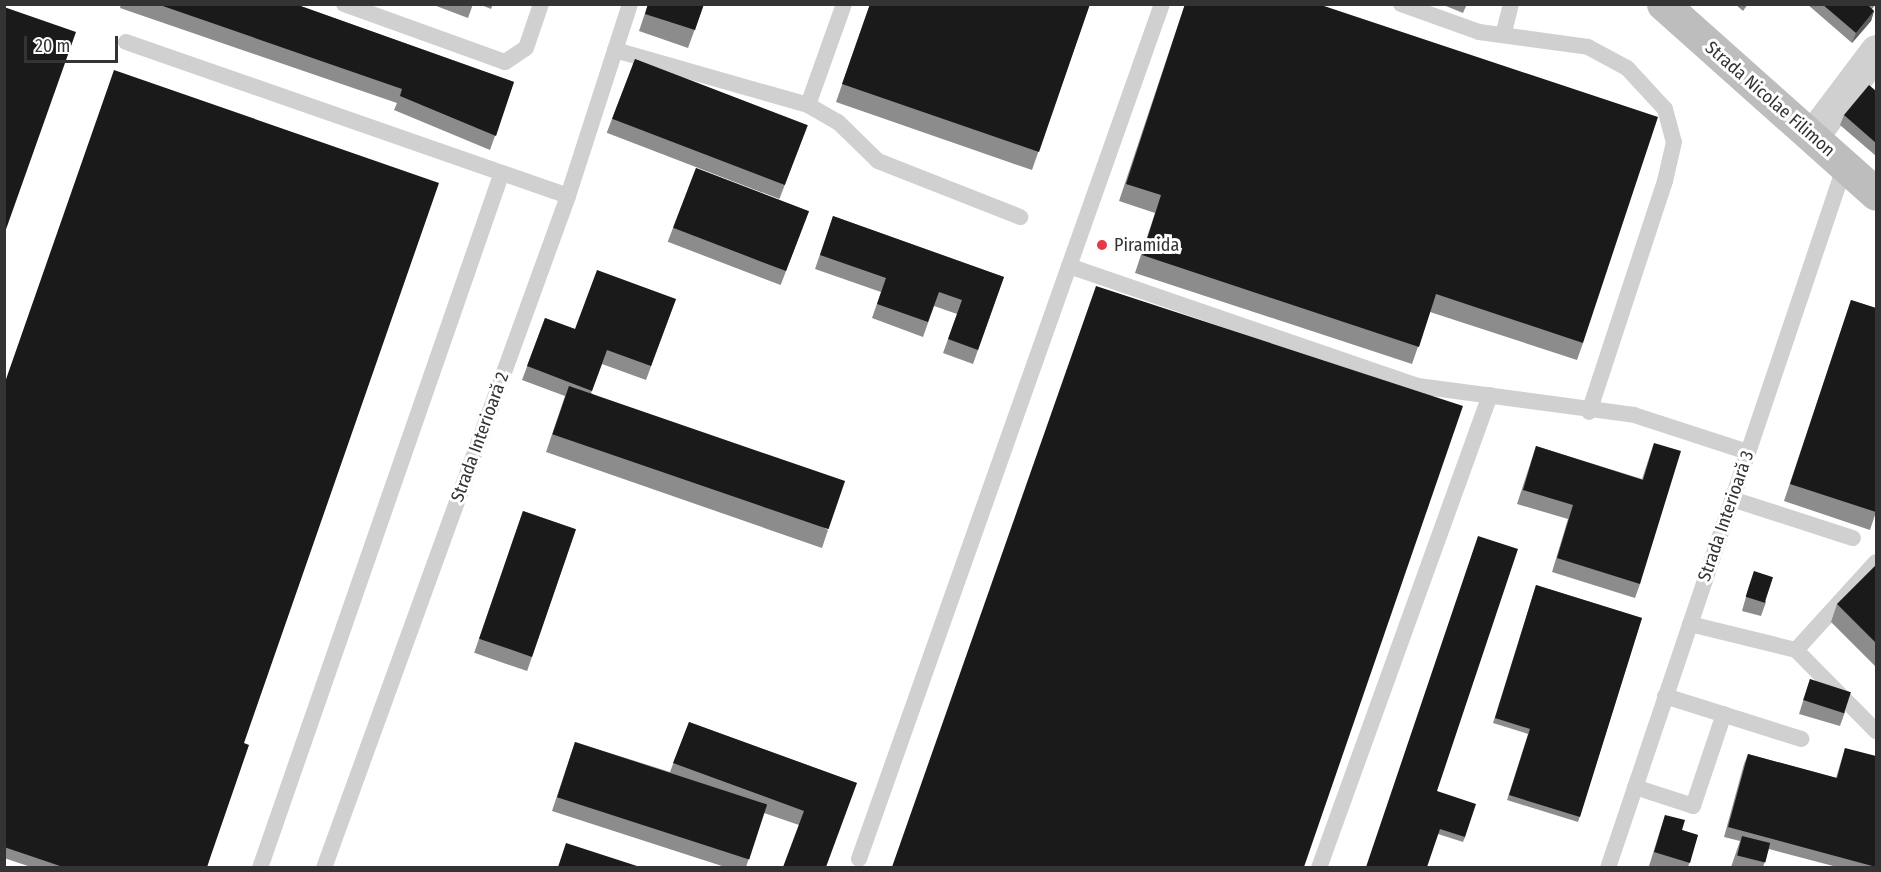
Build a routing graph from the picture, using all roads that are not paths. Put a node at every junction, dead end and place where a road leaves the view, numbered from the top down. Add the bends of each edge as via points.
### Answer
1 (344, 4) edge
2 (541, 4) edge
3 (630, 4) edge
4 (844, 4) edge
5 (1162, 4) edge
6 (1401, 4) edge
7 (1511, 4) edge
8 (1663, 4) edge
9 (1504, 32) junction
10 (126, 42) dead end
11 (615, 50) junction
12 (1876, 51) edge
13 (808, 105) junction
14 (1813, 135) junction
15 (1845, 165) junction
16 (501, 175) junction
17 (1876, 194) edge
18 (568, 196) junction
19 (1020, 217) dead end
20 (1069, 266) junction
21 (1490, 395) junction
22 (1589, 412) junction
23 (1748, 452) junction
24 (1732, 499) junction
25 (1853, 538) dead end
26 (1876, 562) edge
27 (1690, 624) junction
28 (1796, 650) junction
29 (1665, 696) junction
30 (1724, 714) junction
31 (1876, 731) edge
32 (1801, 738) dead end
33 (1635, 787) junction
34 (859, 859) dead end
35 (260, 867) edge
36 (324, 867) edge
37 (1319, 867) edge
38 (1608, 867) edge

1 - 2 lane via 505,62 526,48
3 - 11 lane, Strada Interioară 2
4 - 13 lane
5 - 20 lane
6 - 9 lane via 1479,32
7 - 9 lane
8 - 14 street, Strada Nicolae Filimon
9 - 22 lane via 1588,47 1627,68 1665,109 1674,142
10 - 16 lane
11 - 13 lane
11 - 18 lane, Strada Interioară 2
12 - 14 street
13 - 19 lane via 838,122 878,161
14 - 15 street, Strada Nicolae Filimon
15 - 17 street, Strada Nicolae Filimon
15 - 23 lane, Strada Interioară 3
16 - 18 lane
16 - 35 lane
18 - 36 lane, Strada Interioară 2
20 - 21 lane via 1418,386
20 - 34 lane
21 - 22 lane
21 - 37 lane
22 - 23 lane via 1634,415
23 - 24 lane, Strada Interioară 3
24 - 25 lane
24 - 27 lane, Strada Interioară 3
26 - 28 lane
27 - 28 lane
27 - 29 lane, Strada Interioară 3
28 - 31 lane
29 - 30 lane
29 - 33 lane, Strada Interioară 3
30 - 32 lane
30 - 33 lane via 1694,806
33 - 38 lane, Strada Interioară 3

